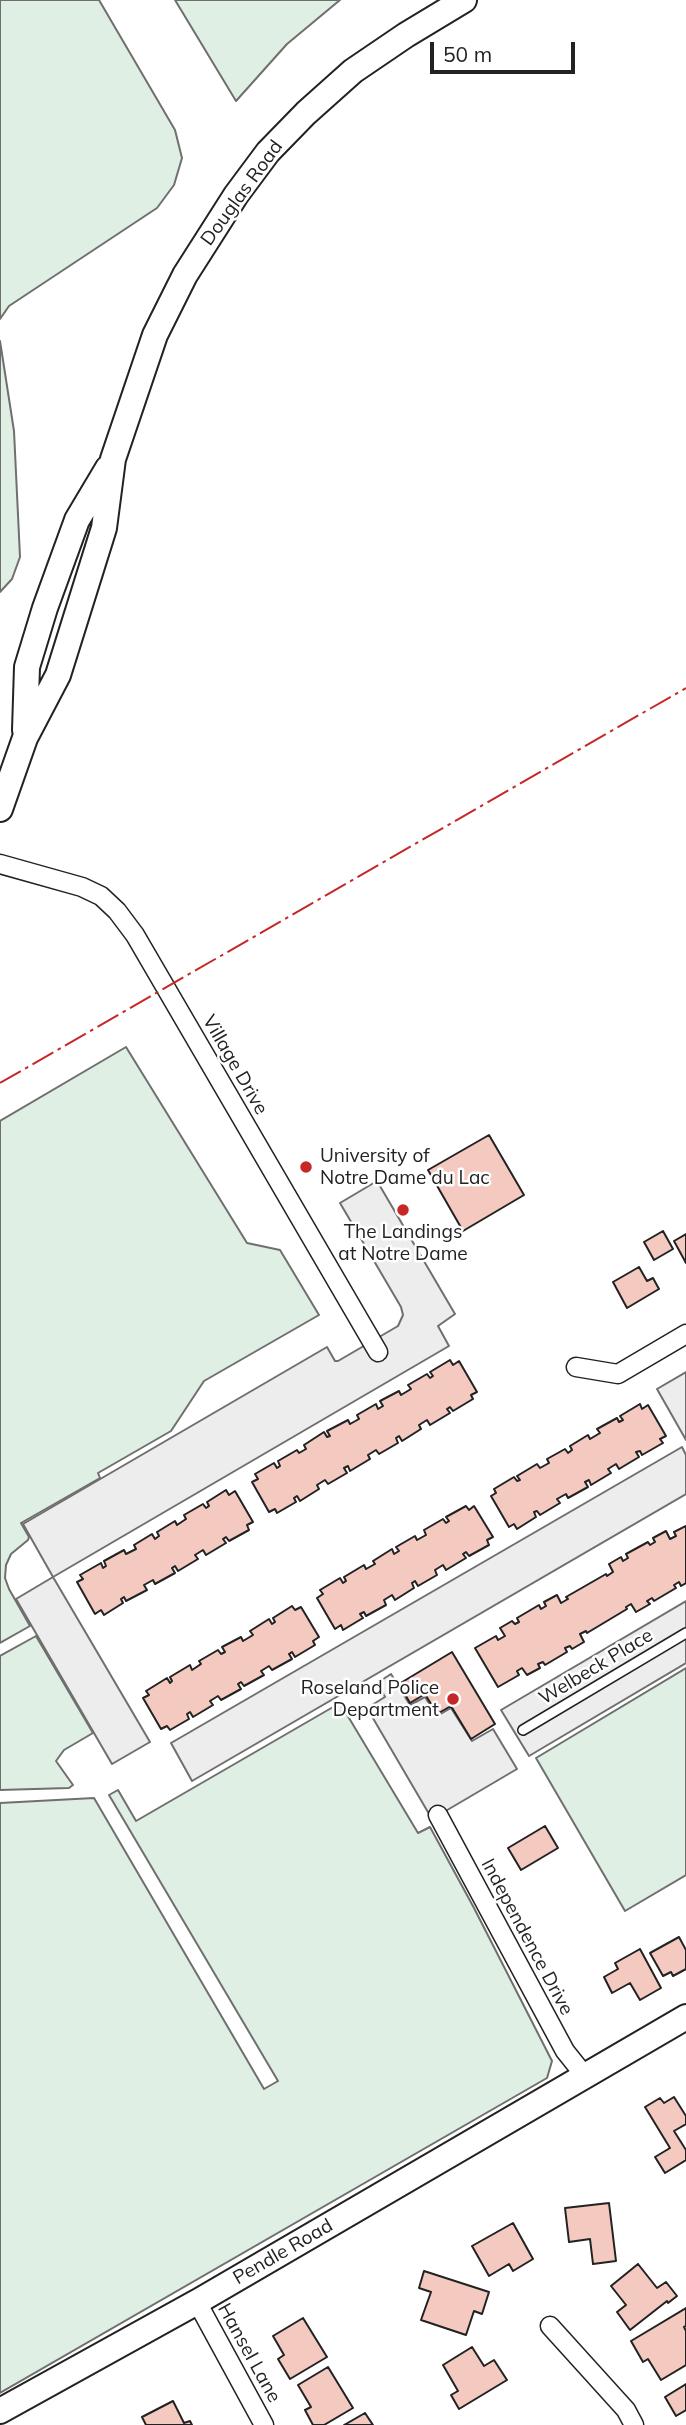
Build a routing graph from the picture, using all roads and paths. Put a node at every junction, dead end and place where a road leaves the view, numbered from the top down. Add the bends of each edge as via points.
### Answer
1 (464, 0) edge
2 (113, 459) junction
3 (25, 738) junction
4 (0, 809) edge
5 (0, 864) edge
6 (686, 1334) edge
7 (378, 1352) dead end
8 (576, 1367) dead end
9 (686, 1633) edge
10 (523, 1730) dead end
11 (438, 1815) dead end
12 (686, 2017) edge
13 (585, 2076) junction
14 (197, 2302) junction
15 (550, 2326) dead end
16 (0, 2411) edge
17 (264, 2425) edge
18 (634, 2425) edge

1 - 2 street, Douglas Road via 353,71 268,152 185,275 155,335
2 - 3 street, Douglas Road via 104,528 76,620 58,675
2 - 3 street, Douglas Road via 77,520 44,608 27,667
3 - 4 street, Douglas Road
5 - 7 street, Village Drive via 82,887 117,911
6 - 8 street via 618,1374
9 - 10 lane, Welbeck Place
11 - 13 street, Independence Drive via 558,2039
12 - 13 street, Pendle Road
13 - 14 street, Pendle Road
14 - 16 street, Pendle Road
14 - 17 street, Hansel Lane
15 - 18 street via 626,2410

